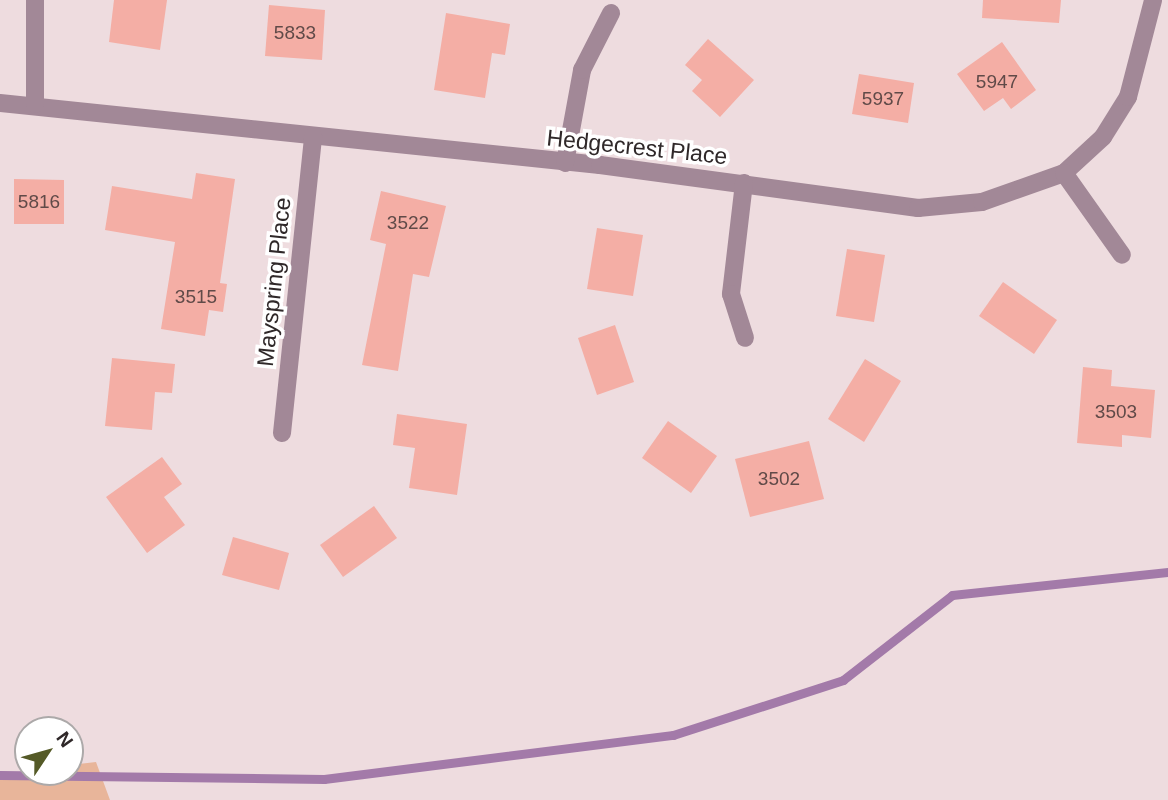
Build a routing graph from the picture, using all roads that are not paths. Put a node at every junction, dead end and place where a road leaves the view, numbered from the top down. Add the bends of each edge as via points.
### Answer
1 (35, 0) edge
2 (1153, 0) edge
3 (611, 13) dead end
4 (0, 103) edge
5 (35, 104) junction
6 (313, 137) junction
7 (565, 163) junction
8 (1064, 173) junction
9 (744, 183) junction
10 (1122, 255) dead end
11 (745, 338) dead end
12 (282, 433) dead end

1 - 5 street
2 - 8 street, Hedgecrest Place via 1128,97 1103,137
3 - 7 street via 582,70
4 - 5 street, Hedgecrest Place
5 - 6 street, Hedgecrest Place
6 - 7 street, Hedgecrest Place
6 - 12 street, Mayspring Place
7 - 9 street, Hedgecrest Place
8 - 9 street, Hedgecrest Place via 982,202 918,208
8 - 10 street
9 - 11 street via 731,294

